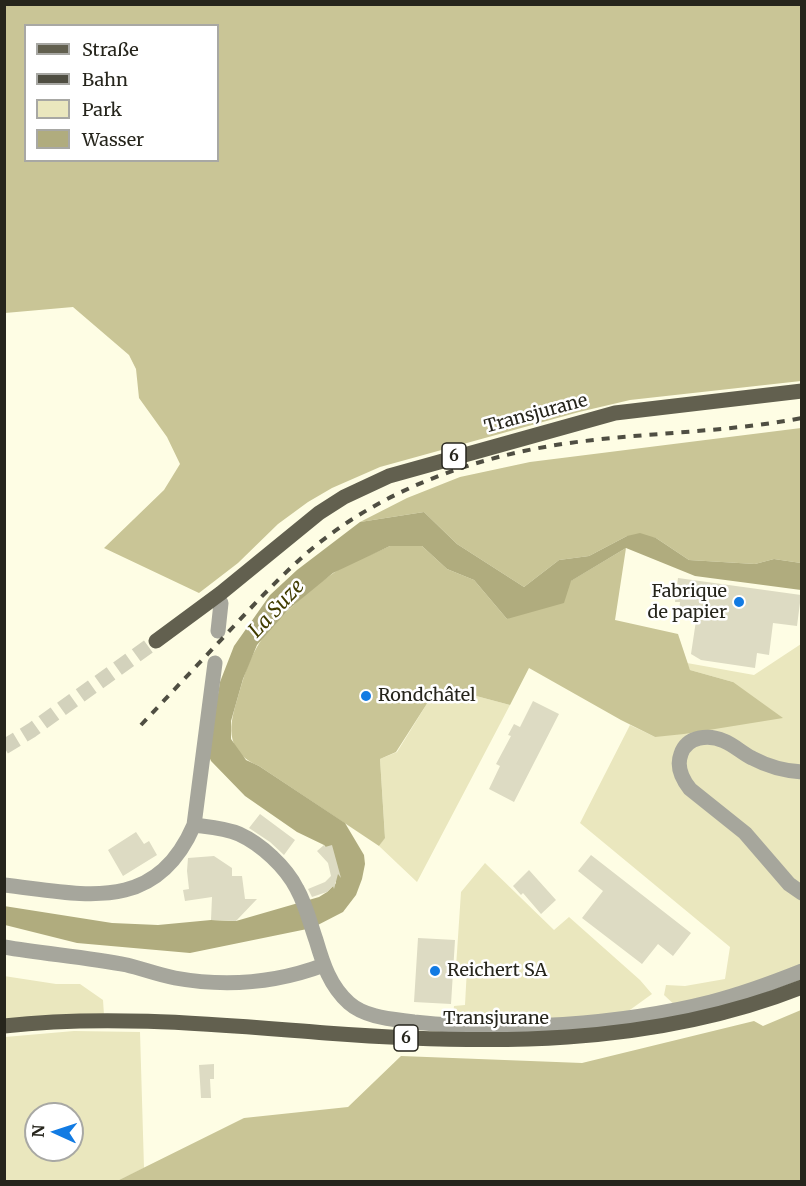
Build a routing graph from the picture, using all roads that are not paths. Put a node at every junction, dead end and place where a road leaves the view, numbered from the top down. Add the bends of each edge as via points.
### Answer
1 (801, 391) edge
2 (221, 603) dead end
3 (218, 631) dead end
4 (156, 641) tunnel mouth
5 (215, 663) dead end
6 (801, 772) edge
7 (194, 825) junction
8 (4, 885) edge
9 (801, 893) edge
10 (4, 947) edge
11 (324, 965) junction
12 (801, 971) edge
13 (801, 987) edge
14 (4, 1026) edge

1 - 4 main road, Transjurane / 6 via 615,413 389,476 319,513
2 - 3 street
5 - 7 street
6 - 9 street via 772,767 710,737 697,738 680,755 679,768 690,789 745,833
7 - 8 street via 188,841 170,864 134,889 89,894
7 - 11 street via 239,834 285,872 303,901
10 - 11 street via 215,983 247,983
11 - 12 street via 336,990 365,1012 416,1022 475,1025 577,1023 663,1011 728,997
13 - 14 main road, Transjurane / 6 via 774,998 666,1025 569,1038 467,1040 153,1022

